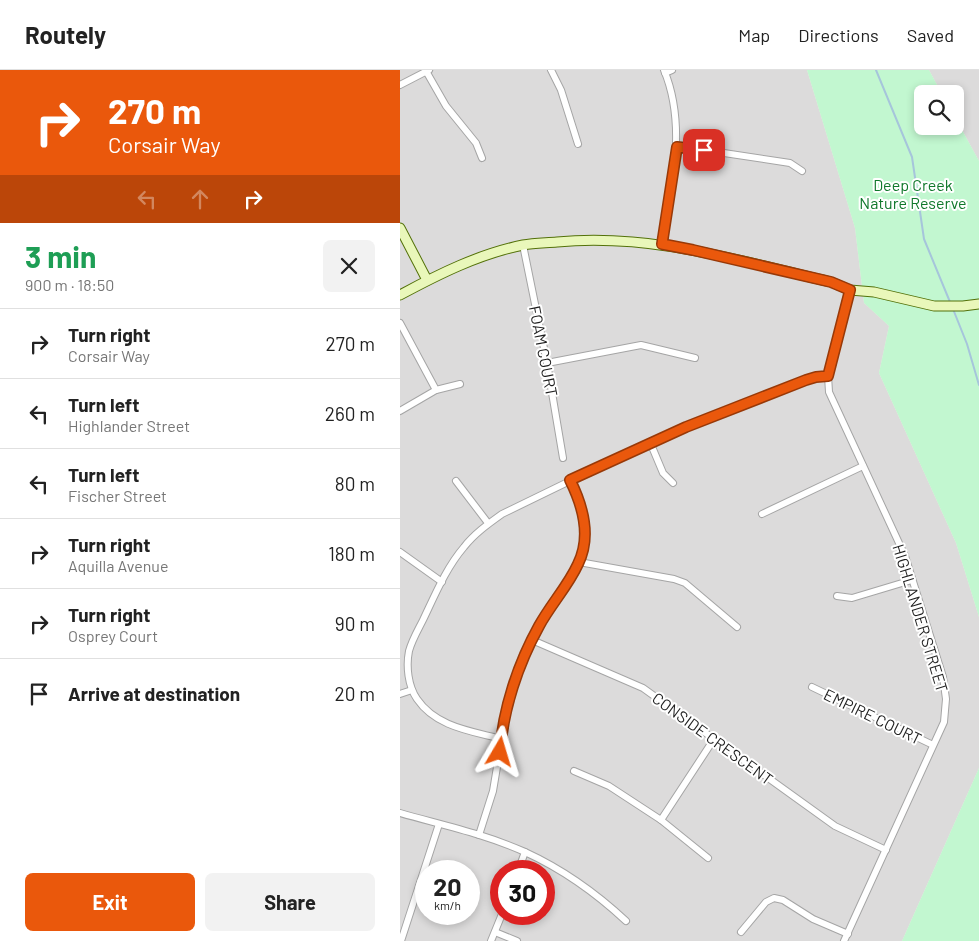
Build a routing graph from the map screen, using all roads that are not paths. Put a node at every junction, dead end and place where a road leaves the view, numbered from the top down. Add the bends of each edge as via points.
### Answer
1 (551, 70) edge
2 (672, 70) edge
3 (428, 71) edge
4 (664, 72) edge
5 (400, 85) edge
6 (578, 144) dead end
7 (677, 147) junction
8 (482, 158) dead end
9 (802, 172) dead end
10 (400, 228) edge
11 (662, 244) junction
12 (524, 245) junction
13 (427, 280) junction
14 (850, 290) junction
15 (400, 295) edge
16 (979, 304) edge
17 (400, 323) edge
18 (695, 358) dead end
19 (547, 363) junction
20 (828, 376) junction
21 (460, 384) dead end
22 (436, 390) junction
23 (400, 412) edge
24 (650, 442) junction
25 (563, 458) dead end
26 (863, 466) junction
27 (570, 480) junction
28 (456, 481) dead end
29 (673, 482) dead end
30 (762, 514) dead end
31 (488, 523) junction
32 (400, 552) edge
33 (579, 562) junction
34 (912, 580) junction
35 (442, 582) junction
36 (837, 596) dead end
37 (737, 627) dead end
38 (532, 640) junction
39 (812, 687) dead end
40 (412, 690) junction
41 (400, 694) edge
42 (501, 739) junction
43 (714, 739) junction
44 (933, 745) junction
45 (574, 771) dead end
46 (400, 812) edge
47 (661, 820) junction
48 (439, 824) junction
49 (479, 835) junction
50 (886, 850) junction
51 (525, 852) junction
52 (708, 858) dead end
53 (522, 860) edge
54 (626, 921) dead end
55 (498, 925) edge
56 (495, 932) junction
57 (741, 932) dead end
58 (848, 934) junction
59 (401, 941) edge
60 (491, 941) edge
61 (517, 941) edge
62 (844, 941) edge

1 - 6 street via 561,90
2 - 4 street
3 - 5 street
3 - 8 street via 446,106 476,143
4 - 7 street via 671,94
7 - 9 street via 790,163
7 - 11 street
10 - 13 street
11 - 12 street via 607,239
11 - 14 street via 831,282
12 - 13 street
12 - 19 street, FOAM COURT
13 - 15 street
14 - 16 street via 947,307
14 - 20 street, HIGHLANDER STREET
17 - 22 street
18 - 19 street via 641,345
19 - 25 street, FOAM COURT
20 - 24 street via 806,380
20 - 26 street, HIGHLANDER STREET via 829,392
21 - 22 street
22 - 23 street
24 - 27 street
24 - 29 street via 663,473
26 - 30 street
26 - 34 street, HIGHLANDER STREET via 905,556
27 - 31 street
27 - 33 street via 585,524
28 - 31 street
31 - 35 street via 464,546
32 - 35 street
33 - 37 street via 674,579 685,584
33 - 38 street
34 - 36 street via 852,598
34 - 44 street, HIGHLANDER STREET via 945,688 944,722
35 - 40 street via 409,652
38 - 42 street via 518,672
38 - 43 street, CONSIDE CRESCENT via 643,688
39 - 44 street, EMPIRE COURT
40 - 41 street
40 - 42 street via 424,708 440,720
42 - 49 street via 496,776
43 - 47 street
43 - 50 street, CONSIDE CRESCENT via 835,826
44 - 50 street, HIGHLANDER STREET
45 - 47 street via 609,786
46 - 48 street
47 - 52 street
48 - 49 street
48 - 59 street
49 - 51 street
50 - 58 street, HIGHLANDER STREET
51 - 53 street
51 - 54 street via 588,889
55 - 56 street
56 - 60 street
56 - 61 street
57 - 58 street via 766,902 774,898 784,900 813,919
58 - 62 street, HIGHLANDER STREET

